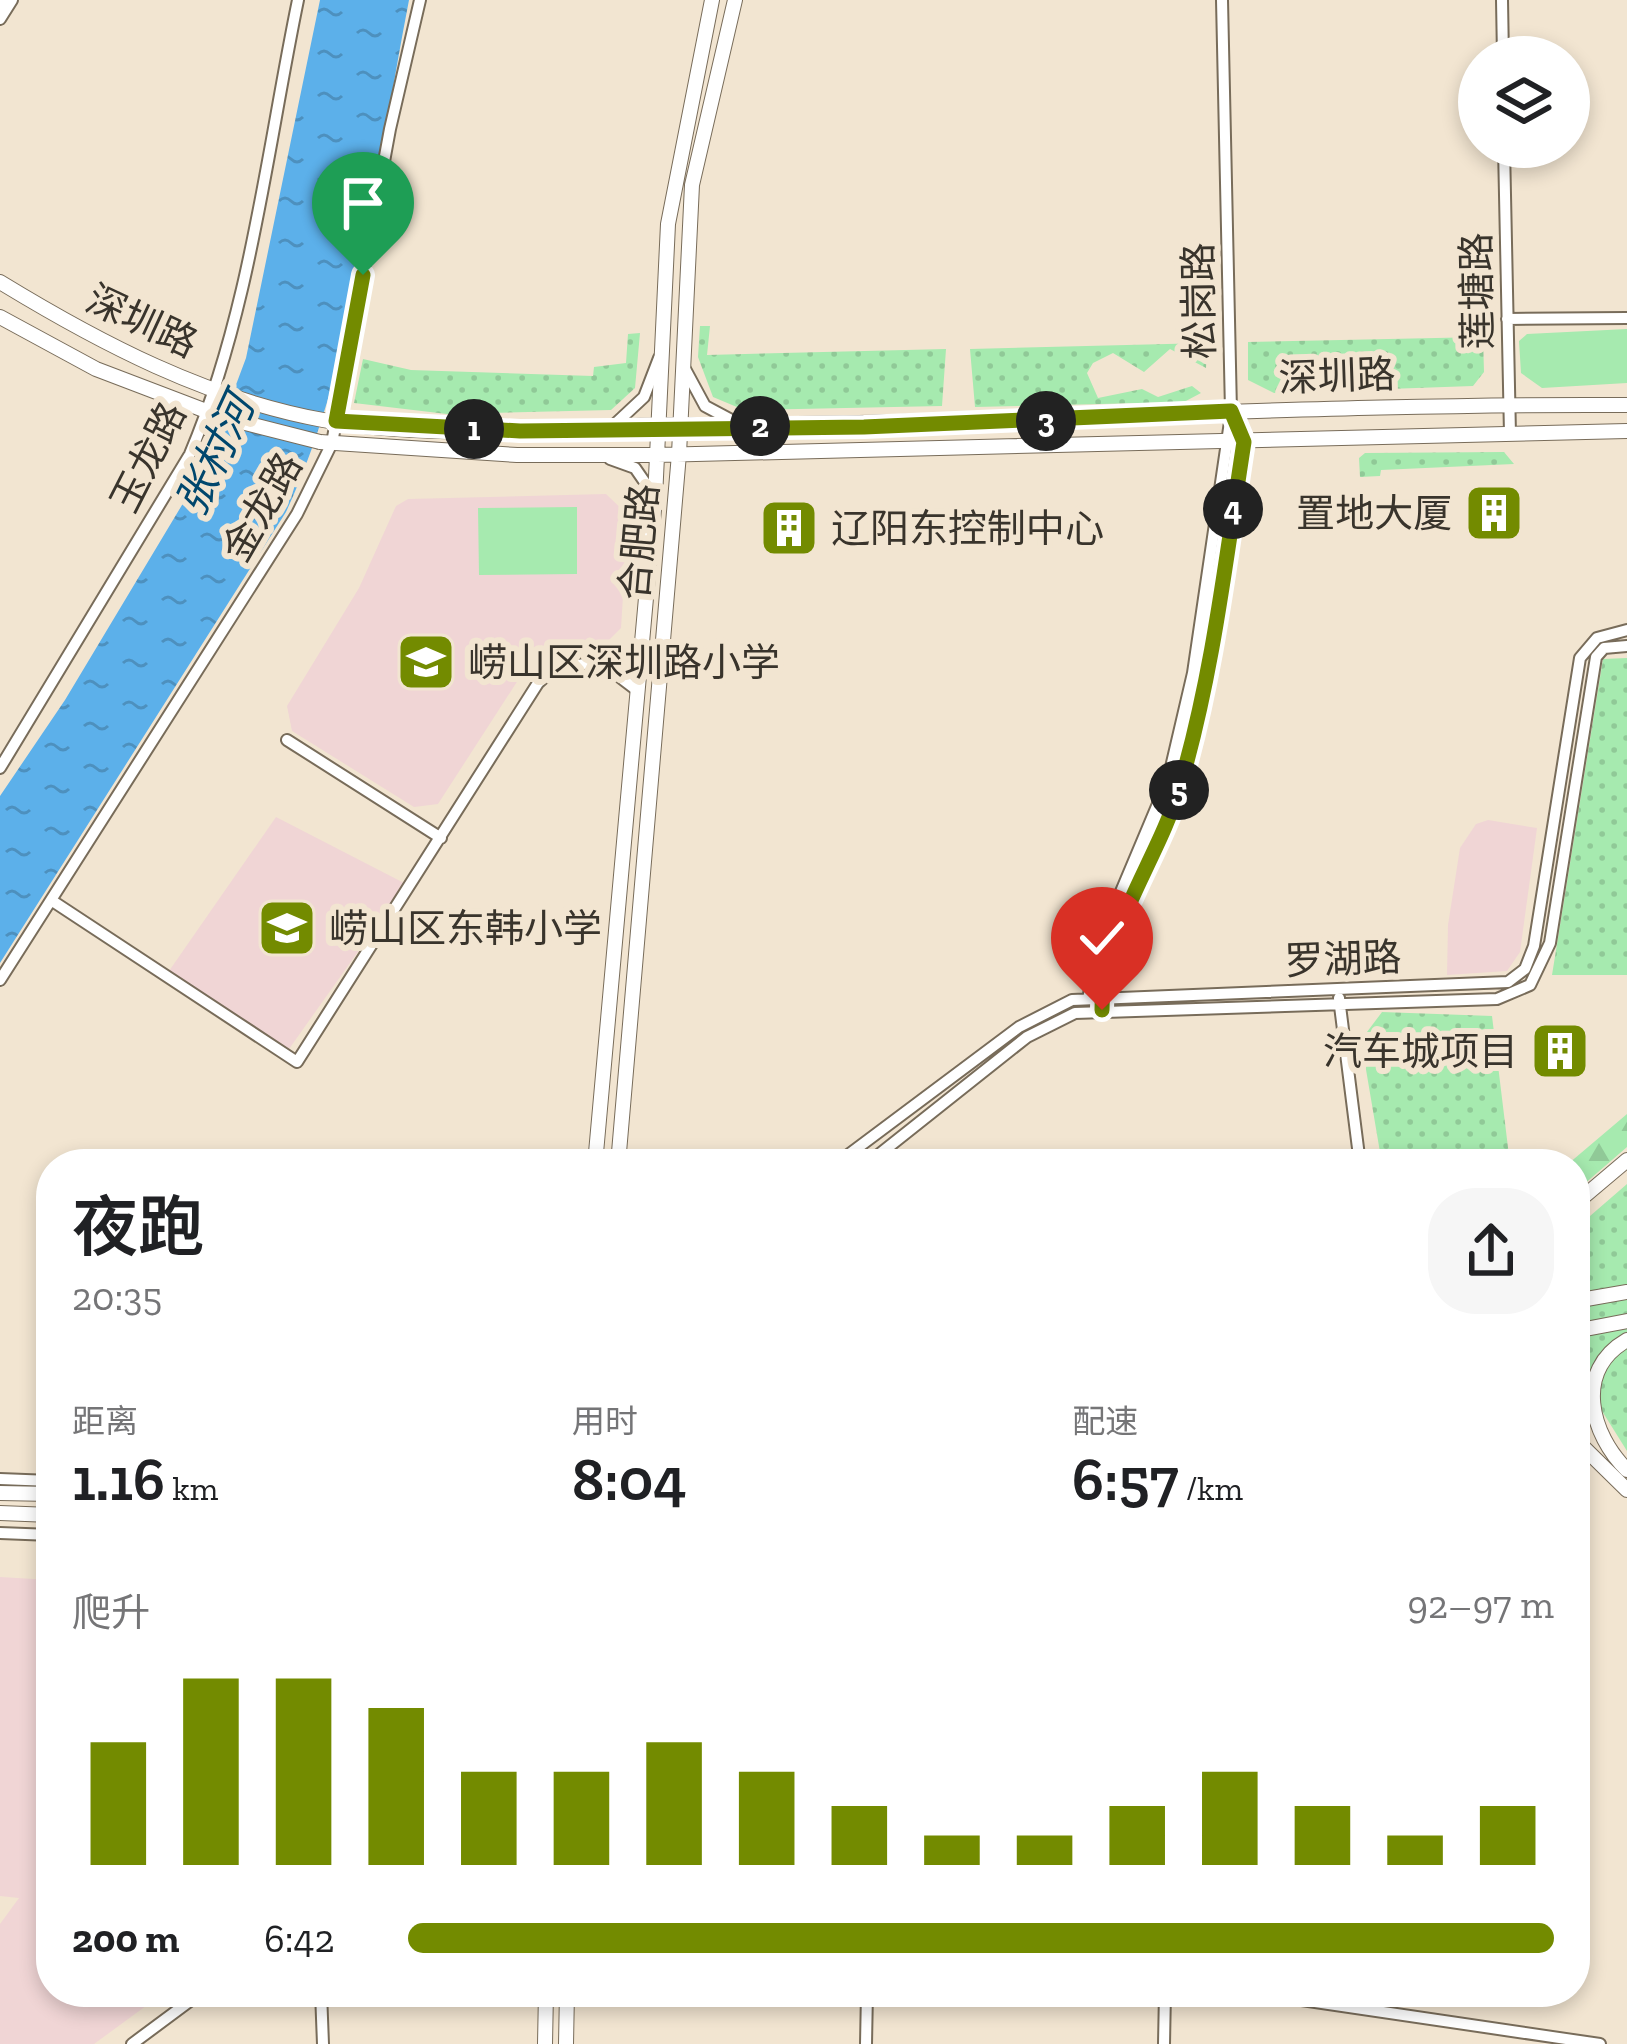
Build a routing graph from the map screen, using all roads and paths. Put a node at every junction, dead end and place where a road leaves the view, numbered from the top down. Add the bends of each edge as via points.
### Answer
1 (12, 0) edge
2 (298, 0) edge
3 (421, 0) edge
4 (712, 0) edge
5 (735, 0) edge
6 (1222, 0) edge
7 (1502, 0) edge
8 (0, 19) edge
9 (1503, 36) edge
10 (1504, 168) edge
11 (0, 282) edge
12 (0, 317) edge
13 (1627, 318) edge
14 (1507, 319) junction
15 (661, 355) junction
16 (683, 364) junction
17 (221, 394) junction
18 (1510, 404) junction
19 (1627, 405) edge
20 (1231, 411) junction
21 (214, 415) junction
22 (331, 421) junction
23 (679, 425) junction
24 (744, 425) junction
25 (658, 426) junction
26 (609, 428) junction
27 (1627, 430) edge
28 (1510, 434) junction
29 (1237, 442) junction
30 (326, 443) junction
31 (589, 453) junction
32 (679, 454) junction
33 (657, 455) junction
34 (655, 498) junction
35 (1627, 630) edge
36 (642, 646) junction
37 (1627, 646) edge
38 (591, 667) junction
39 (638, 691) junction
40 (287, 740) dead end
41 (0, 768) edge
42 (441, 838) junction
43 (54, 902) junction
44 (0, 980) edge
45 (1088, 996) junction
46 (1339, 996) junction
47 (1102, 1003) junction
48 (1088, 1010) junction
49 (597, 1149) edge
50 (619, 1149) edge
51 (856, 1149) edge
52 (886, 1149) edge
53 (1358, 1149) edge
54 (1627, 1160) edge
55 (1590, 1191) edge
56 (1627, 1292) edge
57 (1590, 1298) edge
58 (1627, 1321) edge
59 (1590, 1328) edge
60 (1627, 1340) edge
61 (1590, 1453) edge
62 (1627, 1470) edge
63 (0, 1479) edge
64 (36, 1480) edge
65 (1627, 1490) edge
66 (0, 1492) edge
67 (36, 1493) edge
68 (0, 1513) edge
69 (36, 1514) edge
70 (0, 1533) edge
71 (36, 1534) edge
72 (182, 2007) edge
73 (321, 2007) edge
74 (546, 2007) edge
75 (567, 2007) edge
76 (867, 2007) edge
77 (1165, 2007) edge
78 (1366, 2007) edge
79 (132, 2044) edge
80 (323, 2044) edge
81 (545, 2044) edge
82 (566, 2044) edge
83 (866, 2044) edge
84 (1164, 2044) edge
85 (1600, 2044) edge

1 - 8 street
2 - 17 street, 玉龙路
3 - 22 street, 金龙路
4 - 15 main road, 合肥路 via 675,170
5 - 16 main road, 合肥路 via 692,184
6 - 20 street, 松岗路
7 - 9 street
10 - 14 street, 莲塘路
11 - 17 main road, 深圳路 via 104,342
12 - 21 main road, 深圳路 via 96,369
13 - 14 street
14 - 18 street, 莲塘路
15 - 25 main road, 合肥路
15 - 26 street via 644,397
16 - 23 main road, 合肥路
16 - 24 street via 705,406
17 - 21 street, 玉龙路
17 - 22 main road, 深圳路
18 - 19 main road, 深圳路
18 - 20 main road, 深圳路
18 - 28 street, 莲塘路
20 - 24 main road, 深圳路
20 - 29 street, 松岗路
21 - 30 main road, 深圳路, bridge
21 - 41 street, 玉龙路
22 - 26 main road, 深圳路
22 - 30 street, 金龙路
23 - 24 main road, 深圳路
23 - 25 main road, 深圳路
23 - 32 main road, 合肥路
25 - 26 main road, 深圳路
25 - 33 main road, 合肥路
27 - 28 main road, 深圳路
28 - 29 main road, 深圳路
29 - 32 main road, 深圳路
29 - 45 street via 1168,780 1109,917
29 - 47 street via 1208,674 1167,827 1117,934
30 - 31 main road, 深圳路
30 - 43 street, 金龙路 via 297,514
31 - 33 main road, 深圳路
31 - 34 street via 631,465
32 - 33 main road, 深圳路
32 - 50 main road, 合肥路
33 - 34 main road, 合肥路
34 - 36 main road, 合肥路
35 - 46 street, 罗湖路 via 1603,634 1580,658 1525,969 1508,982
36 - 38 street
36 - 39 main road, 合肥路
37 - 46 street via 1604,648 1597,657 1550,943 1530,985 1497,999
38 - 39 street
38 - 42 street via 556,669 538,683
39 - 49 main road, 合肥路
40 - 42 street
42 - 43 street via 296,1062
43 - 44 street, 金龙路
45 - 47 street
45 - 48 street
45 - 51 street via 1019,1027
46 - 47 street
46 - 53 street
47 - 48 street
48 - 52 street via 1027,1036
54 - 55 main road
56 - 57 main road
58 - 59 main road
60 - 62 main road via 1595,1377 1592,1415 1604,1448
61 - 65 main road
63 - 64 street
66 - 67 main road
68 - 69 main road
70 - 71 street
72 - 79 street
73 - 80 street
74 - 81 main road
75 - 82 main road
76 - 83 street
77 - 84 street
78 - 85 street

